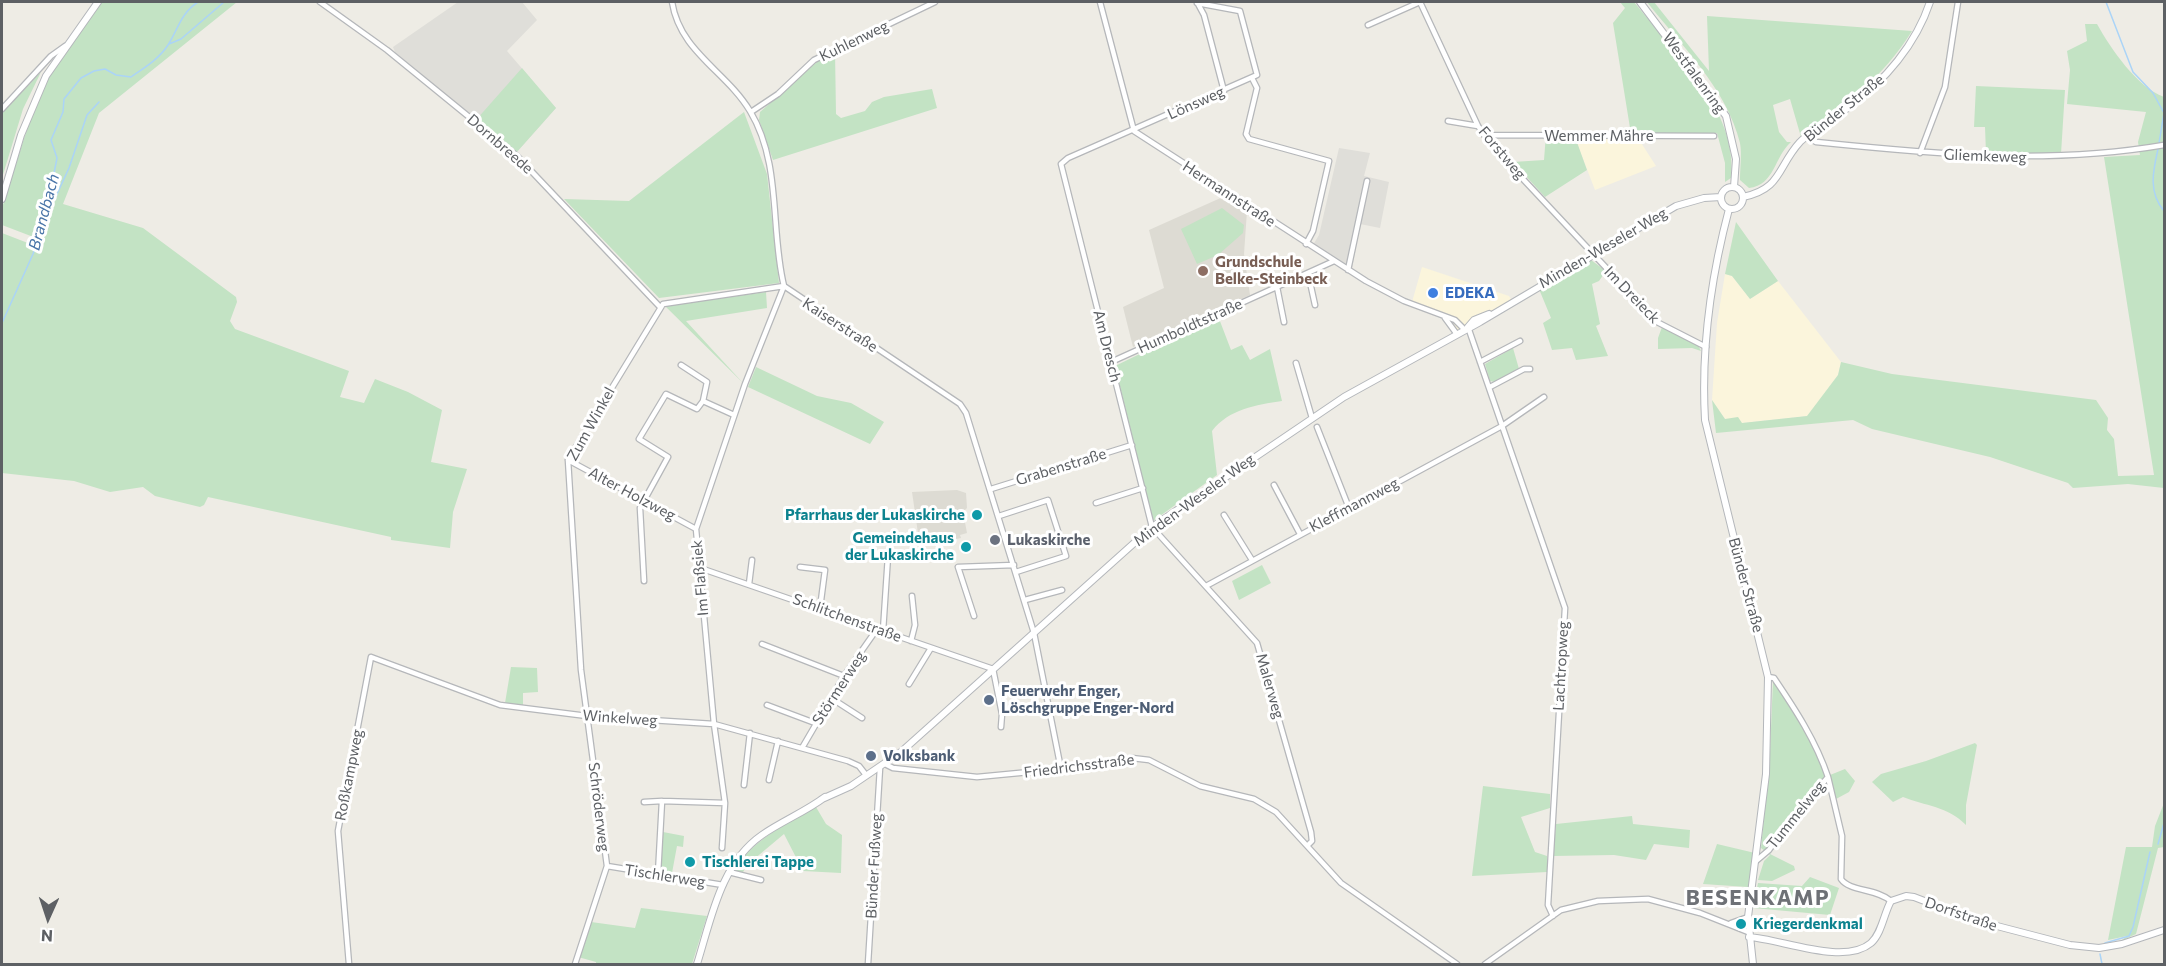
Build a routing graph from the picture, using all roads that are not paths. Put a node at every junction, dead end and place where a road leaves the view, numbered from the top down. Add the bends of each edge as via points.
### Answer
1 (98, 2) edge
2 (320, 2) edge
3 (672, 2) edge
4 (935, 2) edge
5 (1100, 2) edge
6 (1197, 2) edge
7 (1420, 2) edge
8 (1640, 2) edge
9 (1930, 2) edge
10 (1958, 2) edge
11 (1368, 25) dead end
12 (68, 43) junction
13 (1255, 76) junction
14 (1224, 91) junction
15 (2, 109) edge
16 (751, 112) junction
17 (1448, 121) dead end
18 (1478, 126) junction
19 (1134, 131) junction
20 (1484, 135) junction
21 (1714, 136) dead end
22 (1807, 137) junction
23 (2164, 145) edge
24 (1920, 153) junction
25 (1061, 164) joint
26 (1367, 181) dead end
27 (1734, 188) junction
28 (1720, 197) junction
29 (1743, 197) junction
30 (2, 200) edge
31 (1729, 209) junction
32 (1306, 244) junction
33 (1594, 254) junction
34 (1334, 261) junction
35 (1348, 270) junction
36 (1308, 273) junction
37 (784, 286) junction
38 (1276, 287) junction
39 (1315, 305) dead end
40 (660, 307) junction
41 (1443, 316) junction
42 (1284, 322) dead end
43 (1466, 328) junction
44 (1456, 333) junction
45 (1520, 341) dead end
46 (1706, 347) junction
47 (1111, 362) junction
48 (1480, 362) junction
49 (1296, 363) dead end
50 (681, 365) dead end
51 (1530, 369) dead end
52 (1490, 387) junction
53 (1544, 397) dead end
54 (703, 401) junction
55 (734, 415) junction
56 (1312, 418) junction
57 (1502, 426) junction
58 (1317, 427) dead end
59 (1132, 445) junction
60 (568, 460) junction
61 (1274, 485) dead end
62 (1143, 488) junction
63 (991, 489) junction
64 (642, 500) junction
65 (1096, 503) dead end
66 (1349, 508) junction
67 (1224, 515) dead end
68 (999, 516) junction
69 (1152, 527) junction
70 (696, 529) junction
71 (1300, 534) junction
72 (888, 556) dead end
73 (752, 560) dead end
74 (1252, 560) junction
75 (1014, 565) junction
76 (800, 567) dead end
77 (700, 568) junction
78 (1016, 572) junction
79 (644, 582) dead end
80 (749, 584) junction
81 (1206, 586) junction
82 (1062, 590) dead end
83 (912, 596) dead end
84 (1025, 600) junction
85 (820, 608) junction
86 (974, 616) dead end
87 (877, 629) junction
88 (883, 631) junction
89 (1034, 633) junction
90 (911, 641) junction
91 (762, 644) dead end
92 (931, 648) junction
93 (371, 657) joint
94 (993, 669) junction
95 (844, 676) junction
96 (1767, 677) junction
97 (909, 684) dead end
98 (831, 698) junction
99 (767, 705) dead end
100 (586, 716) junction
101 (862, 718) dead end
102 (815, 723) junction
103 (714, 724) junction
104 (1001, 727) dead end
105 (750, 733) junction
106 (778, 741) junction
107 (802, 748) junction
108 (883, 766) junction
109 (1061, 769) junction
110 (865, 776) junction
111 (1828, 777) junction
112 (769, 780) dead end
113 (744, 785) dead end
114 (662, 801) junction
115 (644, 802) dead end
116 (725, 803) junction
117 (1308, 845) junction
118 (722, 848) dead end
119 (1756, 861) junction
120 (607, 866) junction
121 (729, 872) junction
122 (658, 874) junction
123 (761, 880) dead end
124 (723, 885) junction
125 (1891, 901) junction
126 (1553, 916) junction
127 (1748, 916) junction
128 (1731, 924) junction
129 (2164, 930) edge
130 (1748, 934) junction
131 (349, 964) edge
132 (575, 964) edge
133 (697, 964) edge
134 (868, 964) edge
135 (1457, 964) edge
136 (1485, 964) edge
137 (1753, 964) edge

1 - 12 street
2 - 40 street, Dornbreede via 517,156
3 - 16 street via 677,24 687,41
4 - 16 street, Kuhlenweg via 826,53
5 - 19 street
6 - 13 street via 1240,11
6 - 14 street
7 - 11 street
7 - 18 street, Forstweg
8 - 27 street, Westfalenring via 1726,116 1736,159
9 - 22 street, Bünder Straße via 1896,63 1856,102
10 - 24 street via 1945,87
12 - 15 street
12 - 30 street via 30,109
13 - 14 street, Lönsweg
13 - 32 street via 1257,88 1246,134 1249,139 1329,161 1313,231
14 - 19 street, Lönsweg
16 - 37 street via 770,171
17 - 18 street
18 - 20 street, Forstweg
19 - 25 street, Lönsweg
19 - 32 street, Hermannstraße
20 - 21 street, Wemmer Mähre
20 - 33 street, Forstweg
22 - 24 street, Gliemkeweg via 1816,142
22 - 29 street, Bünder Straße via 1774,183
23 - 24 street, Gliemkeweg via 2054,158
25 - 47 street, Am Dresch
26 - 35 street
27 - 28 street via 1725,189
27 - 29 street
28 - 31 street
28 - 33 street, Minden-Weseler Weg via 1677,206
29 - 31 street via 1739,207
31 - 46 street, Bünder Straße via 1718,256
32 - 34 street, Hermannstraße
33 - 43 street, Minden-Weseler Weg
33 - 46 street, Im Dreieck via 1657,322
34 - 35 street, Hermannstraße
34 - 36 street, Humboldtstraße
35 - 41 street, Hermannstraße via 1404,302
36 - 38 street, Humboldtstraße
36 - 39 street
37 - 40 street via 668,302
37 - 55 street, Im Flaßsiek
37 - 63 street, Kaiserstraße via 963,407
38 - 42 street
38 - 47 street, Humboldtstraße
40 - 60 street, Zum Winkel
41 - 43 street, Hermannstraße
41 - 44 street
43 - 44 street, Minden-Weseler Weg
43 - 48 street, Lachtropweg
44 - 56 street, Minden-Weseler Weg
45 - 48 street
46 - 96 street, Bünder Straße via 1705,420
47 - 59 street, Am Dresch
48 - 52 street, Lachtropweg
49 - 56 street
50 - 54 street via 707,382
51 - 52 street
52 - 57 street, Lachtropweg
53 - 57 street
54 - 55 street
54 - 64 street via 697,409 666,394 639,440 668,457
55 - 70 street, Im Flaßsiek
56 - 69 street, Minden-Weseler Weg
57 - 66 street, Kleffmannweg
57 - 126 street, Lachtropweg via 1565,608 1548,905
58 - 66 street
59 - 62 street, Am Dresch
59 - 63 street, Grabenstraße
60 - 64 street, Alter Holzweg
60 - 100 street, Zum Winkel
61 - 71 street
62 - 65 street
62 - 69 street, Am Dresch
63 - 68 street, Kaiserstraße
64 - 70 street, Alter Holzweg
64 - 79 street
66 - 71 street, Kleffmannweg
67 - 74 street
68 - 75 street, Kaiserstraße
68 - 78 street via 1048,500 1066,556
69 - 81 street, Malerweg
69 - 89 street, Minden-Weseler Weg
70 - 77 street, Im Flaßsiek
71 - 74 street, Kleffmannweg
72 - 88 street
73 - 80 street
74 - 81 street, Kleffmannweg
75 - 78 street, Kaiserstraße
75 - 86 street via 958,567
76 - 85 street via 825,570
77 - 80 street, Schlitchenstraße
77 - 103 street, Im Flaßsiek
78 - 84 street, Kaiserstraße
80 - 85 street, Schlitchenstraße
81 - 117 street, Malerweg via 1260,651 1311,832
82 - 84 street
83 - 90 street via 915,626
84 - 89 street, Kaiserstraße
85 - 87 street, Schlitchenstraße
87 - 88 street, Schlitchenstraße
87 - 95 street, Störmerweg
88 - 90 street, Schlitchenstraße
89 - 94 street, Minden-Weseler Weg
89 - 109 street, Kaiserstraße
90 - 92 street, Schlitchenstraße
91 - 95 street
92 - 94 street, Schlitchenstraße
92 - 97 street
93 - 100 street, Winkelweg via 500,705
93 - 131 street, Roßkampweg via 338,831
94 - 104 street
94 - 108 street, Minden-Weseler Weg
95 - 98 street, Störmerweg
96 - 111 street, Tummelweg via 1774,678 1807,731
96 - 119 street, Bünder Straße via 1767,744
98 - 101 street
98 - 102 street, Störmerweg
99 - 102 street
100 - 103 street, Winkelweg
100 - 120 street, Schröderweg
102 - 107 street, Störmerweg
103 - 105 street, Winkelweg
103 - 116 street, Im Flaßsiek
105 - 106 street, Winkelweg
105 - 113 street
106 - 107 street, Winkelweg
106 - 112 street
107 - 110 street, Winkelweg via 851,762
108 - 109 street, Friedrichsstraße via 977,777
108 - 110 street, Minden-Weseler Weg
108 - 134 street, Bünder Fußweg
109 - 117 street, Friedrichsstraße via 1127,758 1149,760 1200,786 1266,805
110 - 121 street, Minden-Weseler Weg via 760,836
111 - 119 street, Tummelweg
111 - 125 street via 1842,836 1841,879 1852,887 1879,892
114 - 115 street
114 - 116 street
114 - 122 street
116 - 118 street, Im Flaßsiek
117 - 135 street, Friedrichsstraße via 1341,884
119 - 127 street, Bünder Straße
120 - 122 street, Tischlerweg
120 - 132 street, Schröderweg
121 - 123 street
121 - 124 street, Minden-Weseler Weg
122 - 124 street, Tischlerweg
124 - 133 street, Minden-Weseler Weg
125 - 129 street, Dorfstraße via 1914,897 1974,920 2070,945 2099,948
125 - 130 street via 1871,943 1855,950 1833,953
126 - 128 street via 1578,905 1635,897
126 - 136 street
127 - 128 street
127 - 130 street, Bünder Straße
128 - 130 street
130 - 137 street, Bünder Straße

